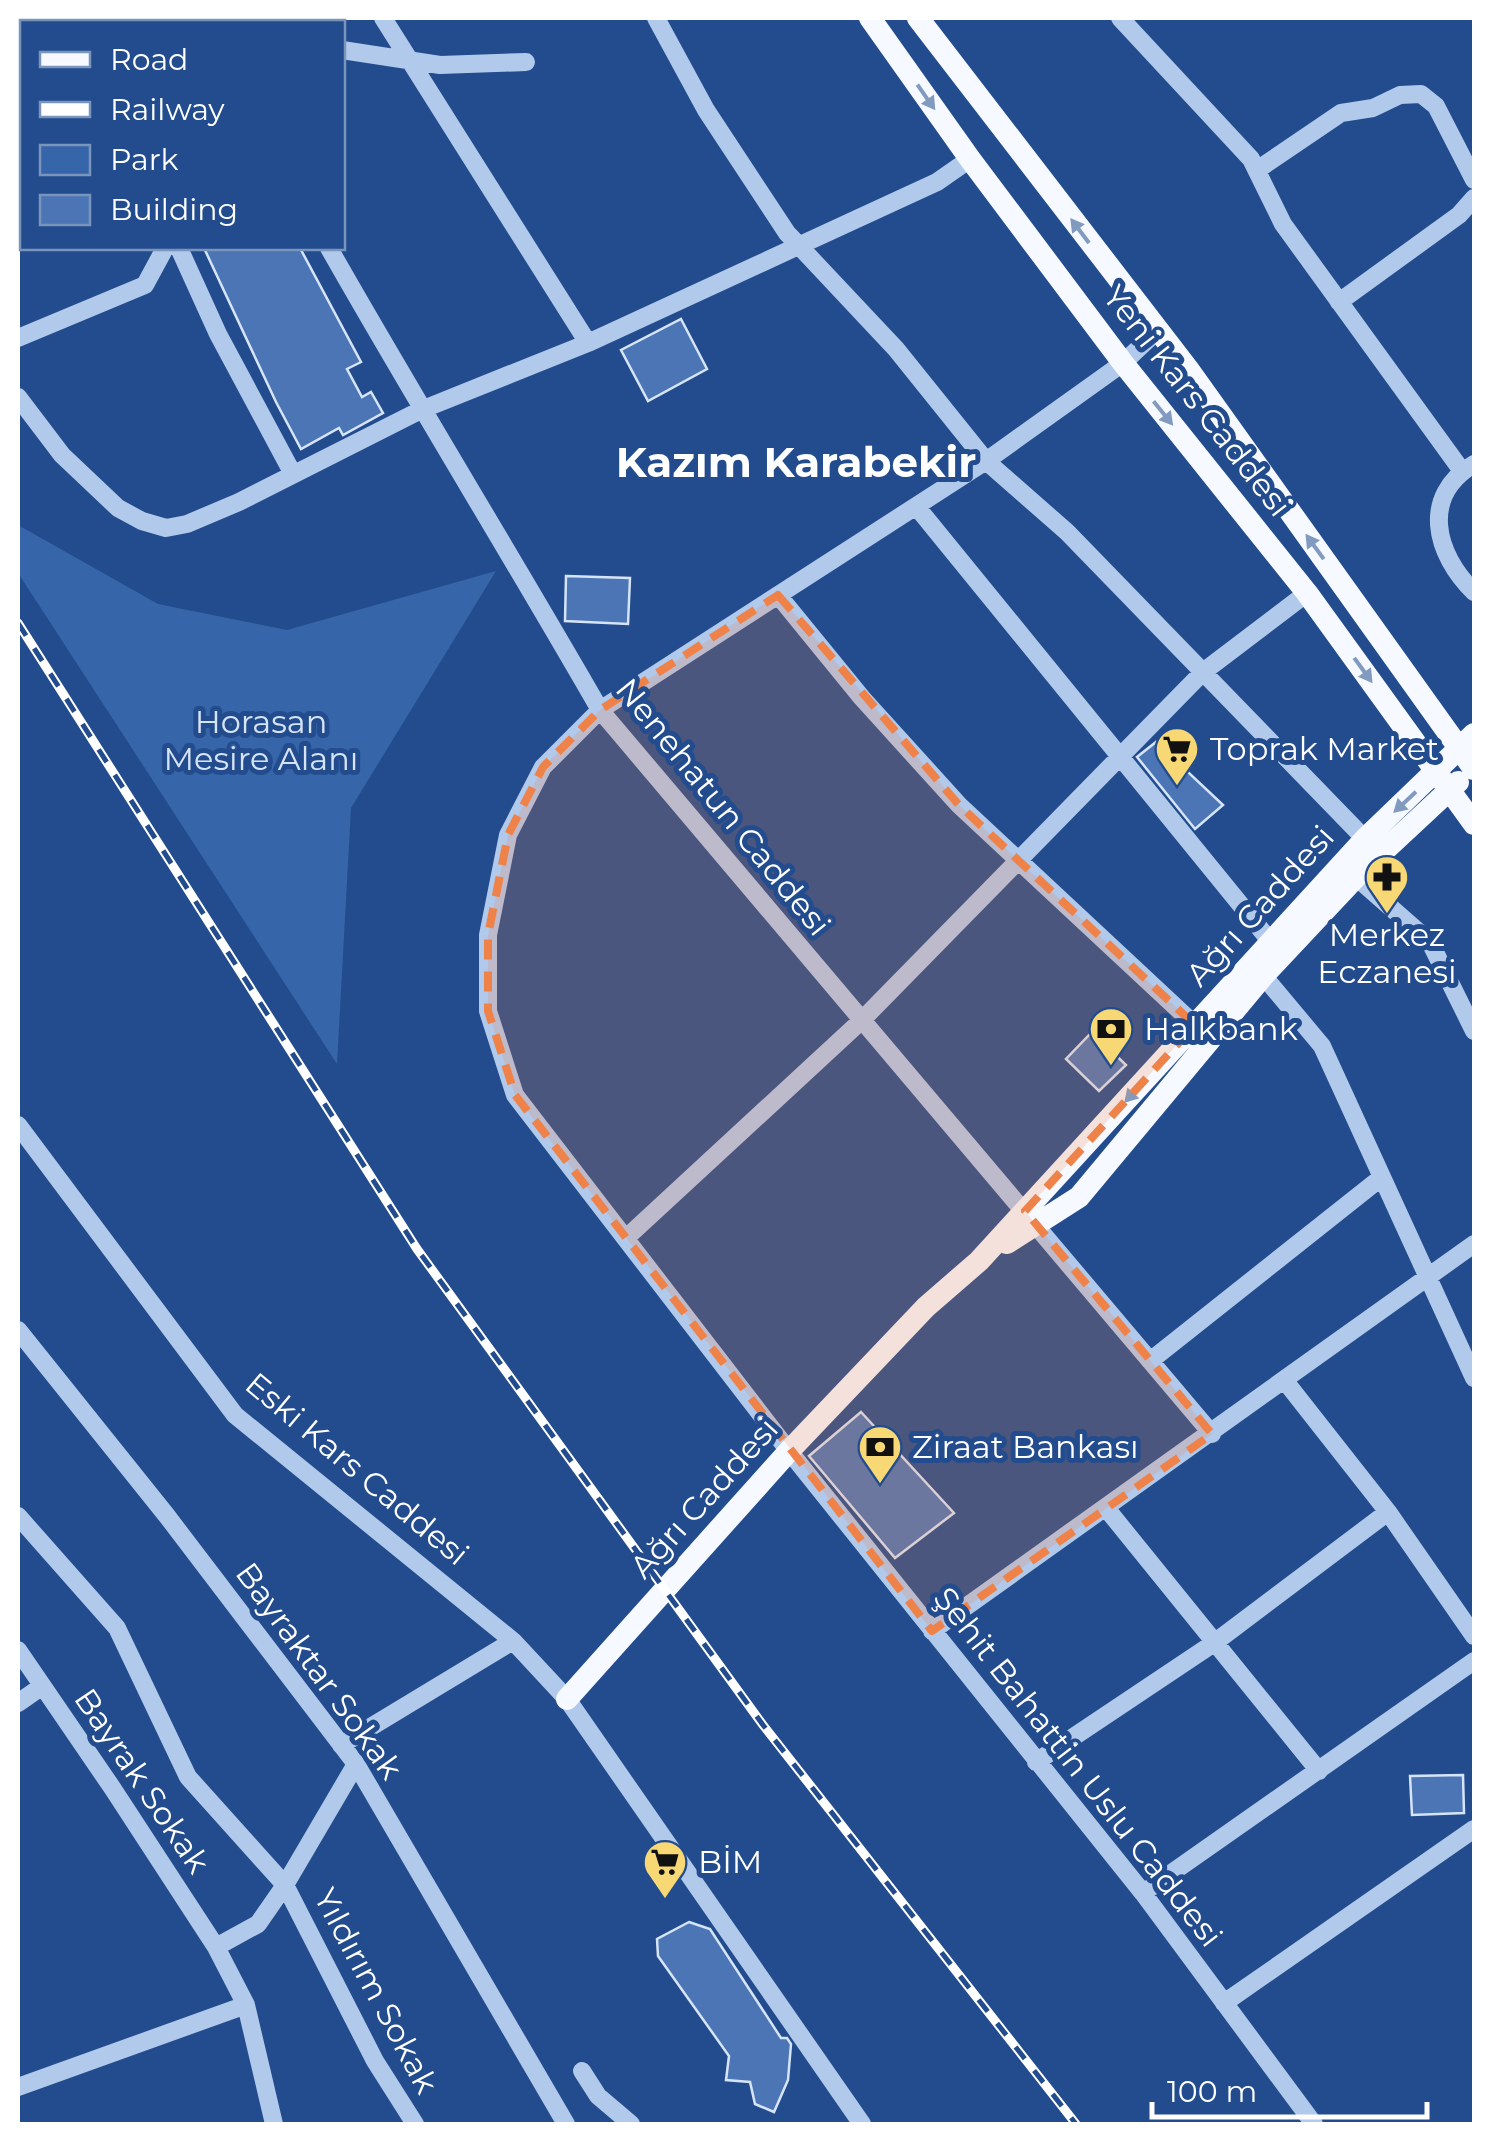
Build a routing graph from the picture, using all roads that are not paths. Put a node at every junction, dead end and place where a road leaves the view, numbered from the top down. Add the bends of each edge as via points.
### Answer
1 (383, 18) edge
2 (656, 18) edge
3 (870, 18) edge
4 (918, 18) edge
5 (1120, 18) edge
6 (345, 51) edge
7 (526, 62) dead end
8 (413, 64) junction
9 (970, 159) junction
10 (1257, 170) junction
11 (1474, 180) edge
12 (1474, 198) edge
13 (798, 245) junction
14 (165, 250) edge
15 (179, 250) edge
16 (330, 250) edge
17 (1339, 302) junction
18 (1156, 332) junction
19 (18, 338) edge
20 (588, 344) junction
21 (1123, 363) junction
22 (18, 397) edge
23 (421, 410) junction
24 (986, 461) junction
25 (1468, 468) edge
26 (294, 474) junction
27 (916, 506) junction
28 (1307, 592) junction
29 (1474, 592) edge
30 (778, 595) junction
31 (1203, 672) junction
32 (600, 710) junction
33 (1120, 757) junction
34 (1471, 757) edge
35 (1444, 782) junction
36 (1474, 824) edge
37 (1365, 839) junction
38 (1018, 861) junction
39 (1356, 877) junction
40 (1271, 942) junction
41 (1258, 969) junction
42 (861, 1020) junction
43 (1196, 1025) junction
44 (1474, 1031) edge
45 (18, 1125) edge
46 (1382, 1178) junction
47 (1031, 1217) junction
48 (626, 1238) junction
49 (1474, 1244) edge
50 (1427, 1279) junction
51 (18, 1330) edge
52 (1150, 1361) junction
53 (1474, 1378) edge
54 (1285, 1381) junction
55 (1212, 1434) junction
56 (789, 1451) junction
57 (1106, 1508) junction
58 (1388, 1512) junction
59 (18, 1516) edge
60 (932, 1632) junction
61 (1474, 1636) edge
62 (513, 1641) junction
63 (1214, 1643) junction
64 (18, 1650) edge
65 (1474, 1661) edge
66 (42, 1687) junction
67 (567, 1699) junction
68 (18, 1703) edge
69 (341, 1745) junction
70 (1036, 1762) junction
71 (356, 1764) junction
72 (1318, 1772) junction
73 (1474, 1828) edge
74 (286, 1885) junction
75 (1142, 1893) junction
76 (216, 1946) junction
77 (246, 2004) junction
78 (1224, 2004) junction
79 (582, 2072) dead end
80 (19, 2079) edge
81 (274, 2124) edge
82 (415, 2124) edge
83 (566, 2124) edge
84 (631, 2124) edge
85 (862, 2124) edge
86 (1314, 2124) edge

1 - 8 street
2 - 13 street via 706,110
3 -> 9 main road, Yeni Kars Caddesi
18 -> 4 main road, Yeni Kars Caddesi
5 - 10 street
6 - 8 street
7 - 8 street
8 - 20 street
9 - 13 street via 937,182
9 - 21 main road, Yeni Kars Caddesi
10 - 11 street via 1340,113 1422,94 1436,106
10 - 17 street via 1284,224
12 - 17 street
13 - 20 street
13 - 24 street via 896,349
14 - 19 street via 145,285
15 - 26 street
16 - 23 street, Nenehatun Caddesi
17 - 25 street
18 - 21 street, Şehit Bahattin Uslu Caddesi
34 -> 18 main road, Yeni Kars Caddesi
20 - 23 street
21 - 24 street, Şehit Bahattin Uslu Caddesi
21 -> 28 main road, Yeni Kars Caddesi
22 - 26 street via 62,455 118,508 166,528
23 - 26 street
23 - 32 street, Nenehatun Caddesi
24 - 27 street, Şehit Bahattin Uslu Caddesi
24 - 31 street via 1067,532
25 - 29 street via 1439,502 1439,534 1450,563
27 - 30 street, Şehit Bahattin Uslu Caddesi
27 - 33 street
28 - 31 street
28 -> 35 main road, Yeni Kars Caddesi
30 - 32 street, Şehit Bahattin Uslu Caddesi
30 - 38 street via 922,765
31 - 33 street
31 - 37 street
32 - 42 street, Nenehatun Caddesi
32 - 48 street, Şehit Bahattin Uslu Caddesi via 543,768 508,835 488,935 488,1011 515,1094
33 - 38 street
33 - 40 street
34 - 35 main road, Ağrı Caddesi
35 - 36 main road, Yeni Kars Caddesi
35 -> 37 main road, Ağrı Caddesi
35 - 39 main road, Ağrı Caddesi
37 - 40 main road, Ağrı Caddesi
38 - 42 street
38 - 43 street
39 - 41 main road, Ağrı Caddesi
39 - 44 street via 1430,942
40 - 41 main road, Ağrı Caddesi
41 - 43 main road, Ağrı Caddesi
41 - 46 street via 1322,1046
41 - 47 main road, Ağrı Caddesi via 1079,1197
42 - 47 street, Nenehatun Caddesi
42 - 48 street
43 -> 47 main road, Ağrı Caddesi
45 - 62 street, Eski Kars Caddesi via 235,1414
46 - 50 street
46 - 52 street
47 - 52 street, Nenehatun Caddesi
47 - 56 main road, Ağrı Caddesi via 926,1306
48 - 56 street, Şehit Bahattin Uslu Caddesi
49 - 50 street
50 - 53 street
50 - 54 street
51 - 69 street, Bayraktar Sokak
52 - 55 street, Nenehatun Caddesi
54 - 55 street
54 - 58 street
55 - 57 street
56 - 60 street, Şehit Bahattin Uslu Caddesi
56 - 67 main road, Ağrı Caddesi
57 - 60 street
57 - 63 street
58 - 61 street
58 - 63 street
59 - 74 street, Yıldırım Sokak via 117,1628 188,1777
60 - 70 street, Şehit Bahattin Uslu Caddesi
62 - 67 street, Eski Kars Caddesi
62 - 69 street
63 - 70 street
63 - 72 street
64 - 66 street, Bayrak Sokak
65 - 72 street
66 - 68 street
66 - 76 street, Bayrak Sokak
67 - 85 street, Eski Kars Caddesi
69 - 71 street, Bayraktar Sokak
70 - 75 street, Şehit Bahattin Uslu Caddesi
71 - 74 street
71 - 83 street, Bayraktar Sokak
72 - 75 street
73 - 78 street
74 - 76 street via 258,1924
74 - 82 street, Yıldırım Sokak via 375,2061
75 - 78 street, Şehit Bahattin Uslu Caddesi
76 - 77 street, Bayrak Sokak
77 - 80 street
77 - 81 street, Bayrak Sokak
78 - 86 street, Şehit Bahattin Uslu Caddesi
79 - 84 street

